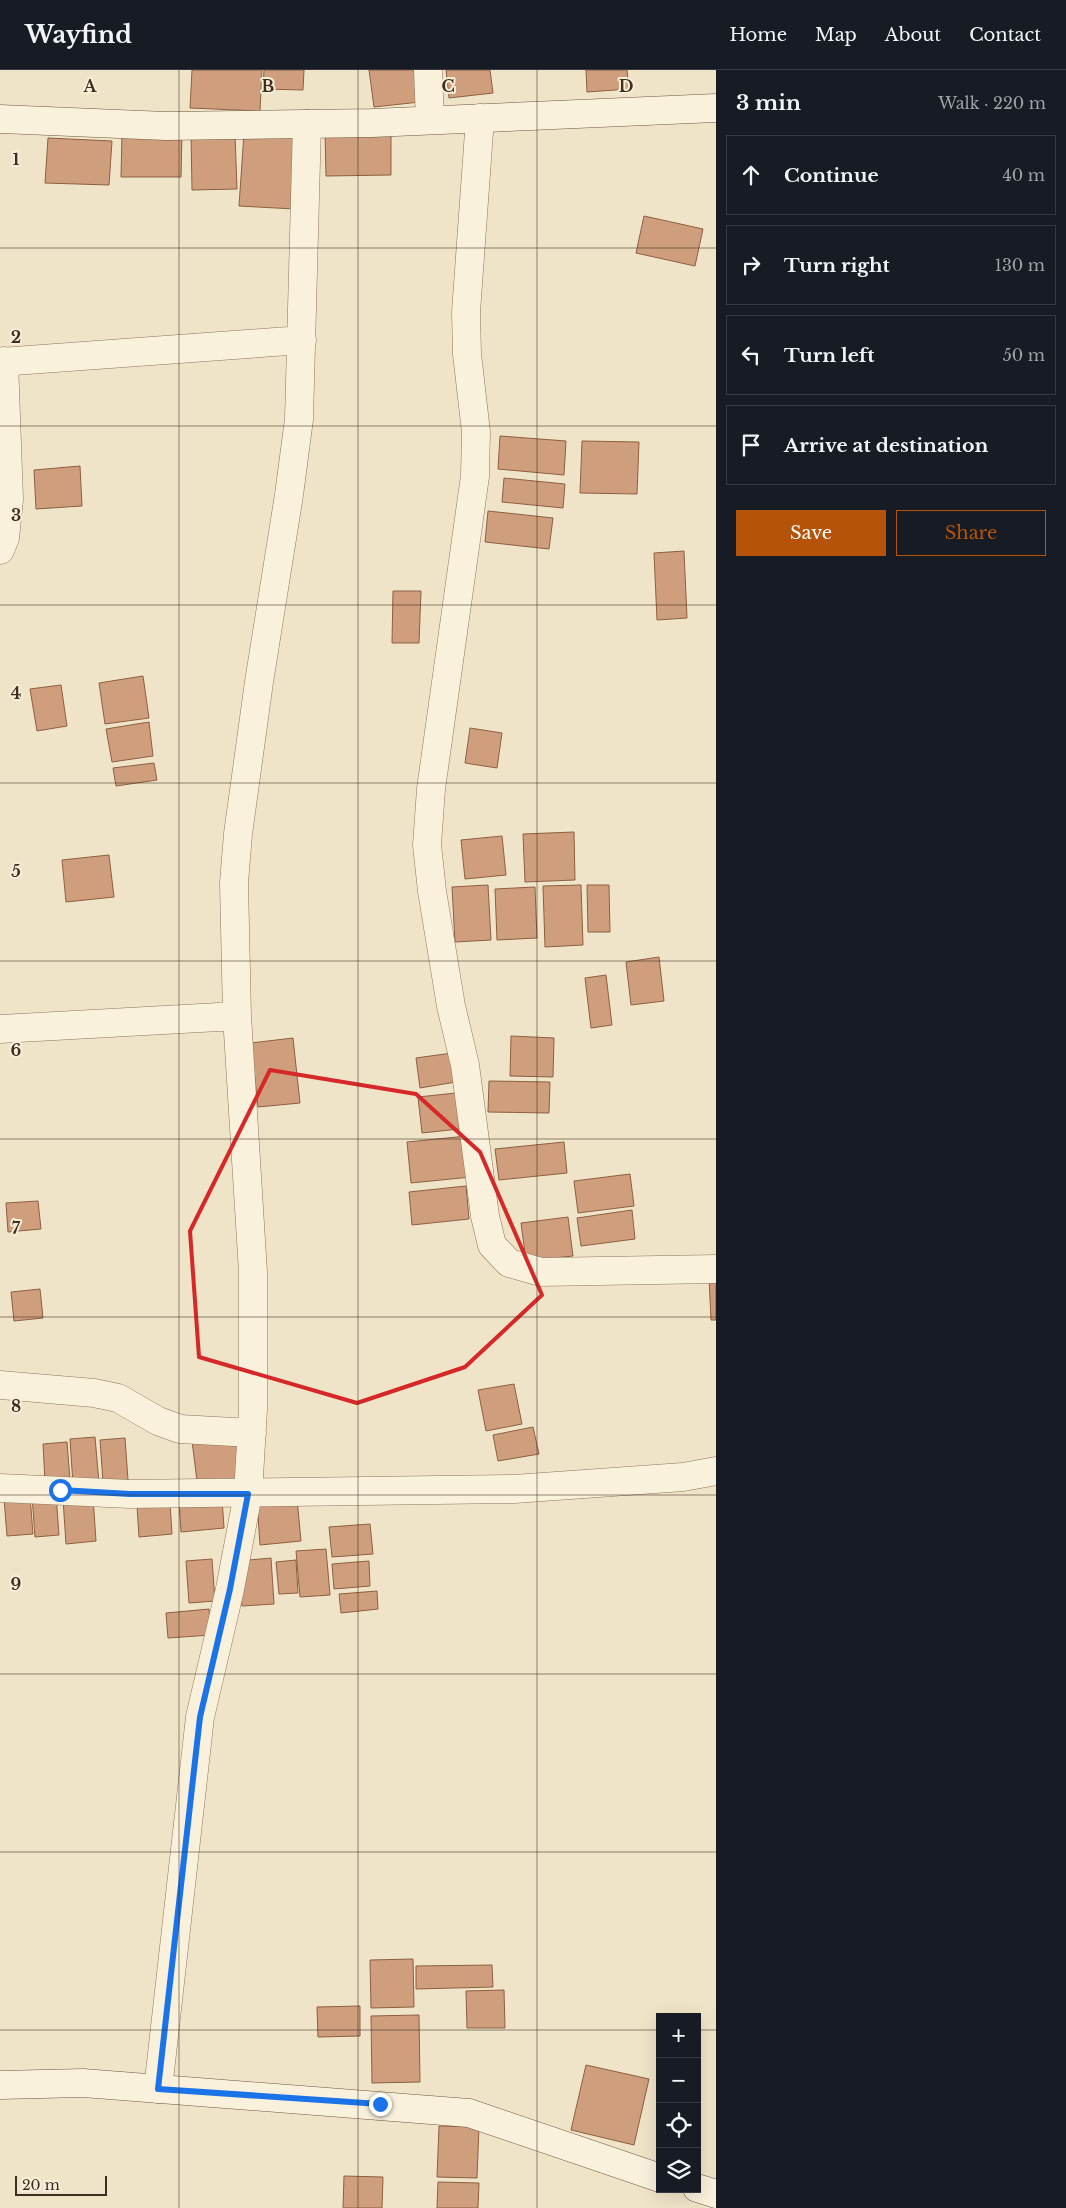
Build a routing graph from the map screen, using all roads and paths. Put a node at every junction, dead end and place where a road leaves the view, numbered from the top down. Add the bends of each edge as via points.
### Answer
1 (428, 70) edge
2 (716, 108) edge
3 (480, 118) junction
4 (0, 119) edge
5 (430, 120) junction
6 (307, 124) junction
7 (302, 340) junction
8 (2, 362) edge
9 (0, 550) edge
10 (237, 1016) junction
11 (0, 1028) edge
12 (716, 1269) edge
13 (0, 1385) edge
14 (252, 1433) junction
15 (716, 1471) edge
16 (0, 1488) edge
17 (248, 1494) junction
18 (0, 2085) edge
19 (158, 2089) junction
20 (656, 2177) edge
21 (701, 2189) edge
22 (716, 2194) edge

1 - 5 street
2 - 3 street
3 - 5 street
3 - 12 street via 466,312 476,432 475,476 430,789 428,845 432,891 451,1006 465,1065 485,1216 492,1245 510,1263 541,1272
4 - 6 street via 166,126
5 - 6 street
6 - 7 street
7 - 8 street
7 - 10 street via 299,419 238,834 234,883
8 - 9 street via 9,499 5,538
10 - 11 street
10 - 14 street via 253,1272
13 - 14 street via 94,1393 118,1398 180,1429
14 - 17 street
15 - 17 street via 683,1477 514,1489
16 - 17 street via 130,1494
17 - 19 street via 200,1717
18 - 19 street via 83,2083
19 - 20 street via 469,2113
21 - 22 street

